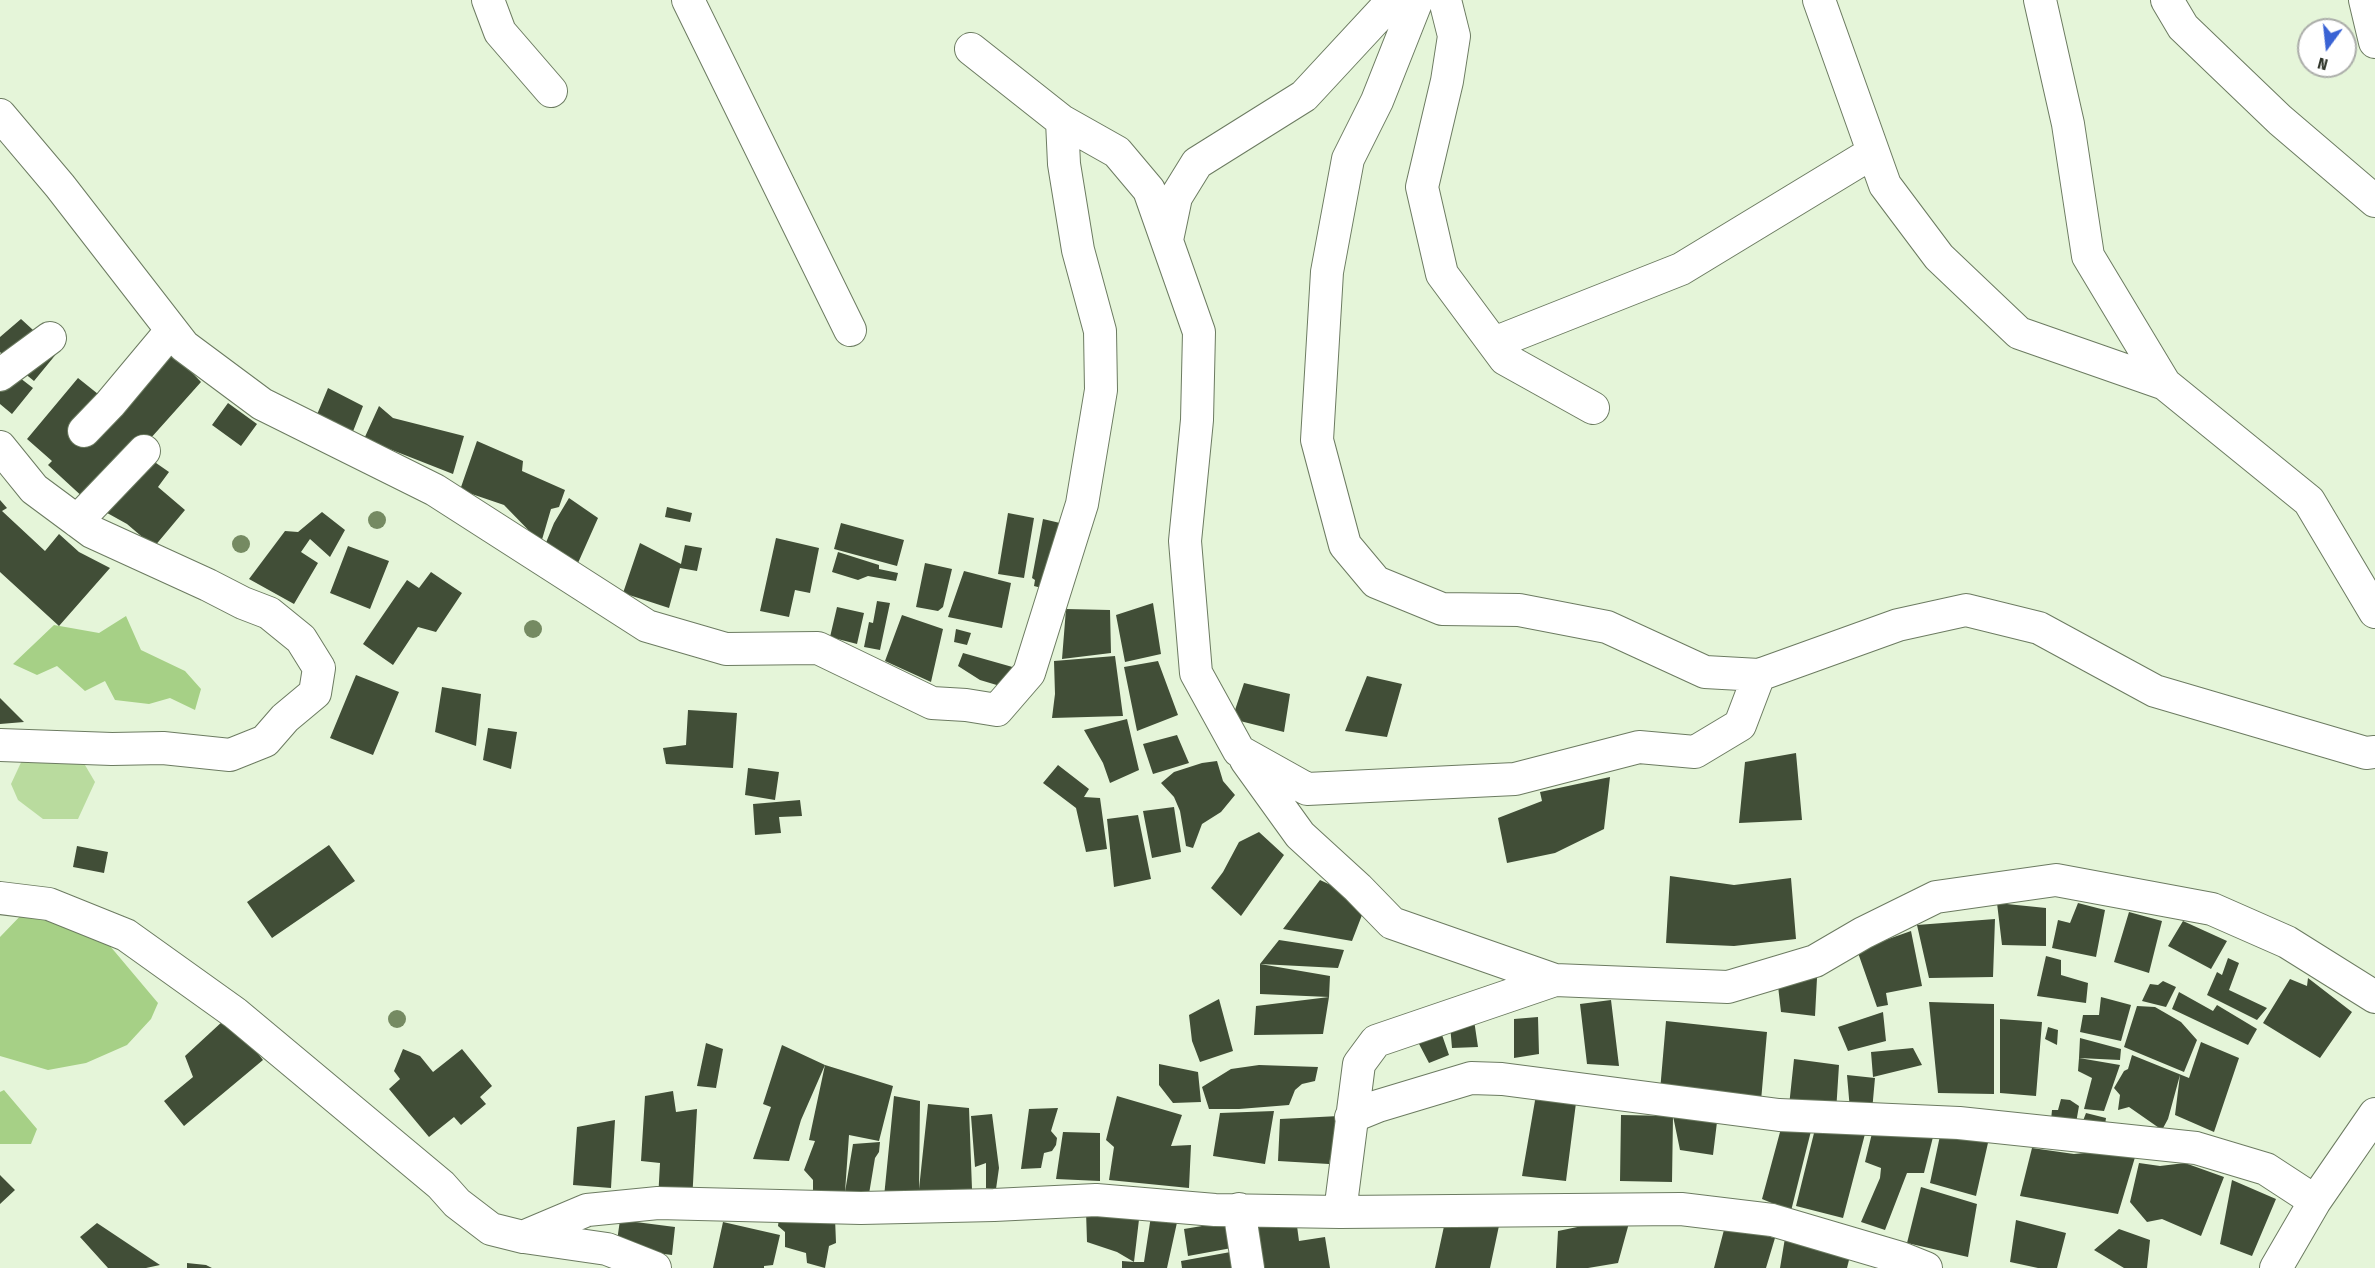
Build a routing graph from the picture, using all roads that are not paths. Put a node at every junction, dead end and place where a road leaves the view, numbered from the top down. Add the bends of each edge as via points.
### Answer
1 (488, 0) edge
2 (688, 0) edge
3 (1393, 0) edge
4 (1417, 0) edge
5 (1445, 0) edge
6 (1819, 0) edge
7 (2040, 0) edge
8 (2167, 0) edge
9 (2365, 0) edge
10 (2375, 42) edge
11 (971, 49) dead end
12 (551, 91) dead end
13 (0, 115) edge
14 (1062, 121) junction
15 (1872, 153) junction
16 (2375, 201) edge
17 (1167, 240) junction
18 (850, 330) dead end
19 (171, 331) junction
20 (50, 338) dead end
21 (1494, 343) junction
22 (0, 375) edge
23 (2165, 384) junction
24 (1593, 408) dead end
25 (84, 431) dead end
26 (0, 447) edge
27 (144, 451) dead end
28 (77, 521) junction
29 (2375, 612) edge
30 (1759, 675) junction
31 (0, 745) edge
32 (1239, 751) junction
33 (2375, 752) edge
34 (0, 898) edge
35 (1555, 980) junction
36 (2375, 997) edge
37 (2375, 1114) edge
38 (1351, 1117) junction
39 (2315, 1201) junction
40 (1239, 1209) junction
41 (1340, 1212) junction
42 (523, 1237) junction
43 (655, 1268) edge
44 (1248, 1268) edge
45 (1926, 1268) edge
46 (2276, 1268) edge

1 - 12 street via 500,32
2 - 18 street
3 - 17 street via 1304,96 1197,164 1176,197
4 - 30 street via 1377,101 1348,159 1327,272 1317,440 1345,545 1376,582 1442,609 1520,610 1607,627 1705,672
5 - 21 street via 1454,36 1448,81 1422,187 1442,274
6 - 15 street
7 - 23 street via 2068,124 2088,256
8 - 16 street via 2183,27 2280,120
9 - 10 street
11 - 14 street
13 - 19 street
14 - 17 street via 1117,152 1149,190
14 - 19 street via 1064,164 1078,250 1100,331 1101,390 1082,504 1029,673 997,710 932,703 818,648 726,649 646,626 435,490 262,405 184,346
15 - 21 street via 1681,269
15 - 23 street via 1885,185 1939,257 2019,333
17 - 32 street via 1199,332 1197,420 1185,541 1196,673
19 - 25 street
20 - 22 street
21 - 24 street via 1505,359
23 - 29 street via 2309,501
26 - 28 street via 34,489
27 - 28 street
28 - 31 street via 92,532 269,613 301,639 320,668 315,693 265,741 230,755 163,748
30 - 32 street via 1740,725 1695,752 1639,747 1515,779 1307,789
30 - 33 street via 1898,626 1966,610 2039,628 2155,691 2366,753
32 - 35 street via 1300,836 1392,923
34 - 42 street via 49,904 126,934 235,1013 441,1185 456,1203 491,1229
35 - 36 street via 1728,987 1815,961 1936,897 2056,880 2212,909 2288,942
35 - 38 street via 1376,1041 1359,1064
37 - 39 street
38 - 39 street via 1472,1078 1502,1079 1779,1115 1959,1123 2196,1148 2266,1169
38 - 41 street
39 - 46 street
40 - 41 street
40 - 42 street via 1096,1200 861,1208 658,1203 587,1210
40 - 44 street
41 - 45 street via 1681,1209 1772,1220
42 - 43 street via 607,1249

